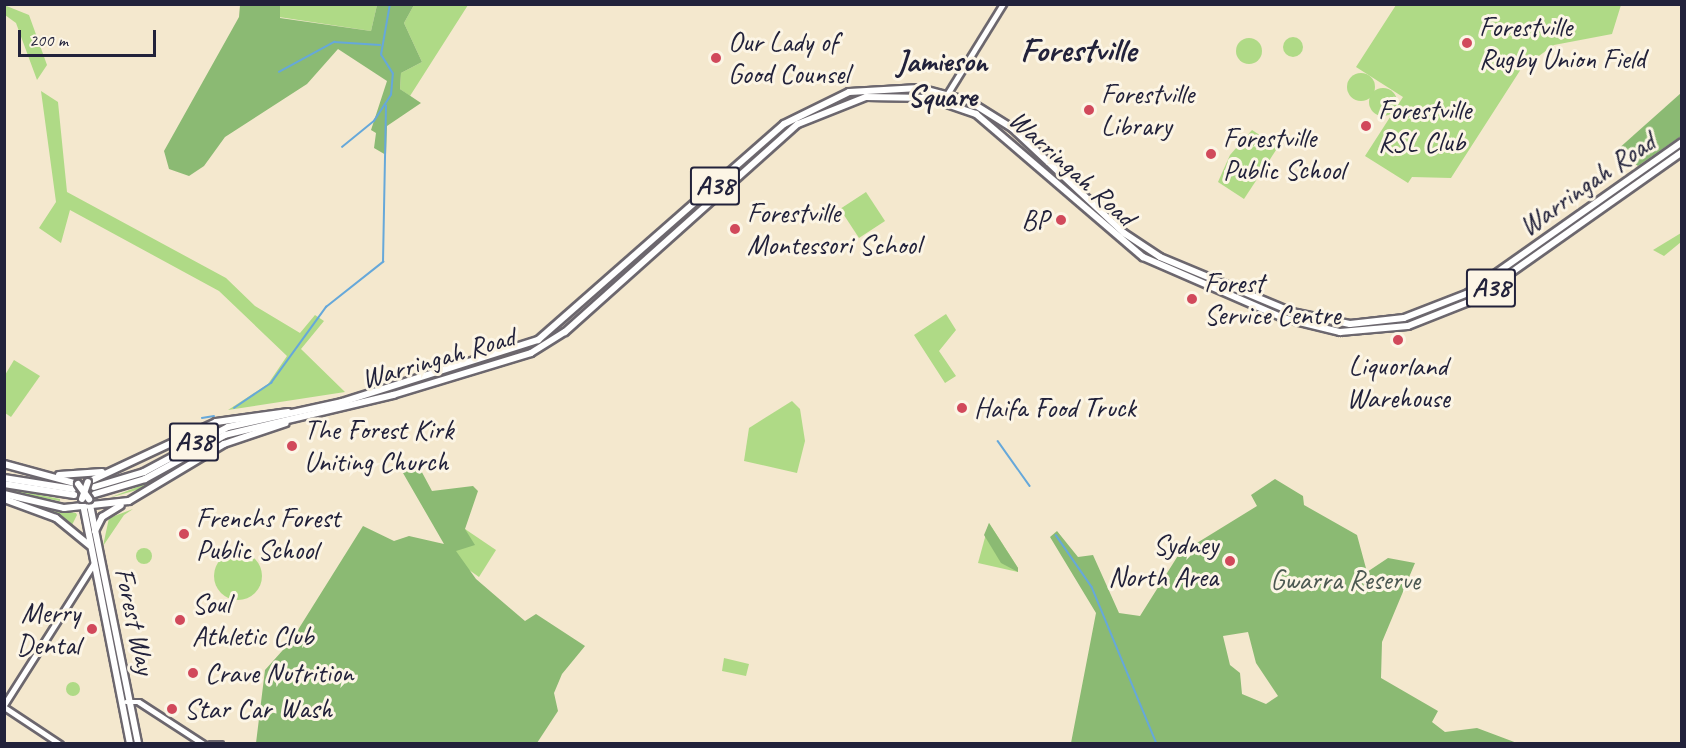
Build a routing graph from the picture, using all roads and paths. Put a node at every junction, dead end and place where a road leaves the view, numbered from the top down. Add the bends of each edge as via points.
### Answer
1 (1003, 4) edge
2 (948, 93) junction
3 (945, 101) junction
4 (794, 117) junction
5 (798, 124) junction
6 (1682, 142) edge
7 (754, 151) junction
8 (1682, 152) edge
9 (758, 158) junction
10 (1071, 183) junction
11 (1066, 191) junction
12 (1588, 208) junction
13 (1593, 215) junction
14 (679, 225) junction
15 (673, 230) junction
16 (1366, 324) junction
17 (1367, 332) junction
18 (549, 333) junction
19 (552, 341) junction
20 (390, 387) junction
21 (393, 395) junction
22 (300, 411) junction
23 (290, 422) junction
24 (4, 464) edge
25 (115, 471) junction
26 (46, 476) junction
27 (4, 478) edge
28 (4, 484) edge
29 (92, 488) junction
30 (75, 489) junction
31 (84, 489) junction
32 (4, 494) edge
33 (4, 499) edge
34 (129, 501) junction
35 (87, 508) junction
36 (95, 531) junction
37 (91, 548) junction
38 (94, 564) junction
39 (130, 701) junction
40 (122, 702) junction
41 (4, 706) edge
42 (60, 744) edge
43 (130, 744) edge
44 (138, 744) edge
45 (204, 744) edge
46 (211, 744) edge
47 (220, 744) edge

1 - 2 street
2 - 3 main road
2 - 4 main road, Warringah Road / A38 via 919,88 860,90
2 - 10 main road, Warringah Road / A38 via 999,117
3 - 5 main road, Warringah Road / A38 via 898,94 866,97
3 - 11 main road, Warringah Road / A38 via 1003,132
4 - 5 main road
4 - 7 main road, Warringah Road / A38
5 - 9 main road, Warringah Road / A38
6 - 12 main road, Warringah Road / A38
7 - 9 main road
7 - 14 main road, Warringah Road / A38
8 - 13 main road, Warringah Road / A38
9 - 14 main road, Warringah Road / A38
10 - 11 main road
10 - 16 main road, Warringah Road / A38 via 1124,233 1176,266 1306,317
11 - 17 main road, Warringah Road / A38 via 1122,243 1179,277 1301,324
12 - 13 main road
12 - 16 main road, Warringah Road / A38 via 1451,302
13 - 17 main road, Warringah Road / A38 via 1471,301 1426,321
14 - 15 main road, Warringah Road / A38
15 - 18 main road, Warringah Road / A38
15 - 19 main road, Warringah Road / A38
16 - 17 main road
18 - 19 main road
18 - 20 main road, Warringah Road / A38 via 494,358
19 - 21 main road, Warringah Road / A38 via 513,361
20 - 21 main road
20 - 22 main road, Warringah Road / A38
21 - 23 main road, Warringah Road / A38
22 - 25 main road, Warringah Road / A38 via 226,419
22 - 29 main road, Warringah Road / A38 via 217,430 144,472
23 - 29 main road, Warringah Road / A38 via 225,435 145,479
23 - 34 main road, Warringah Road / A38 via 224,444
24 - 26 main road, A38
25 - 26 main road, A38
25 - 29 main road, Warringah Road
26 - 30 main road
27 - 30 main road
28 - 30 main road
29 - 31 main road, bridge
30 - 31 main road, bridge
31 - 35 main road, bridge
32 - 35 main road, Warringah Road / A38 via 47,506
33 - 37 main road via 61,521
34 - 35 main road, Warringah Road / A38
34 - 36 main road via 102,517
35 - 36 main road, Forest Way
35 - 37 main road, Forest Way
36 - 39 main road, Forest Way
37 - 38 main road, Forest Way
38 - 40 main road, Forest Way
38 - 41 street
39 - 40 street
39 - 44 main road, Forest Way
39 - 45 street
40 - 43 main road, Forest Way
41 - 42 main road
46 - 47 street

